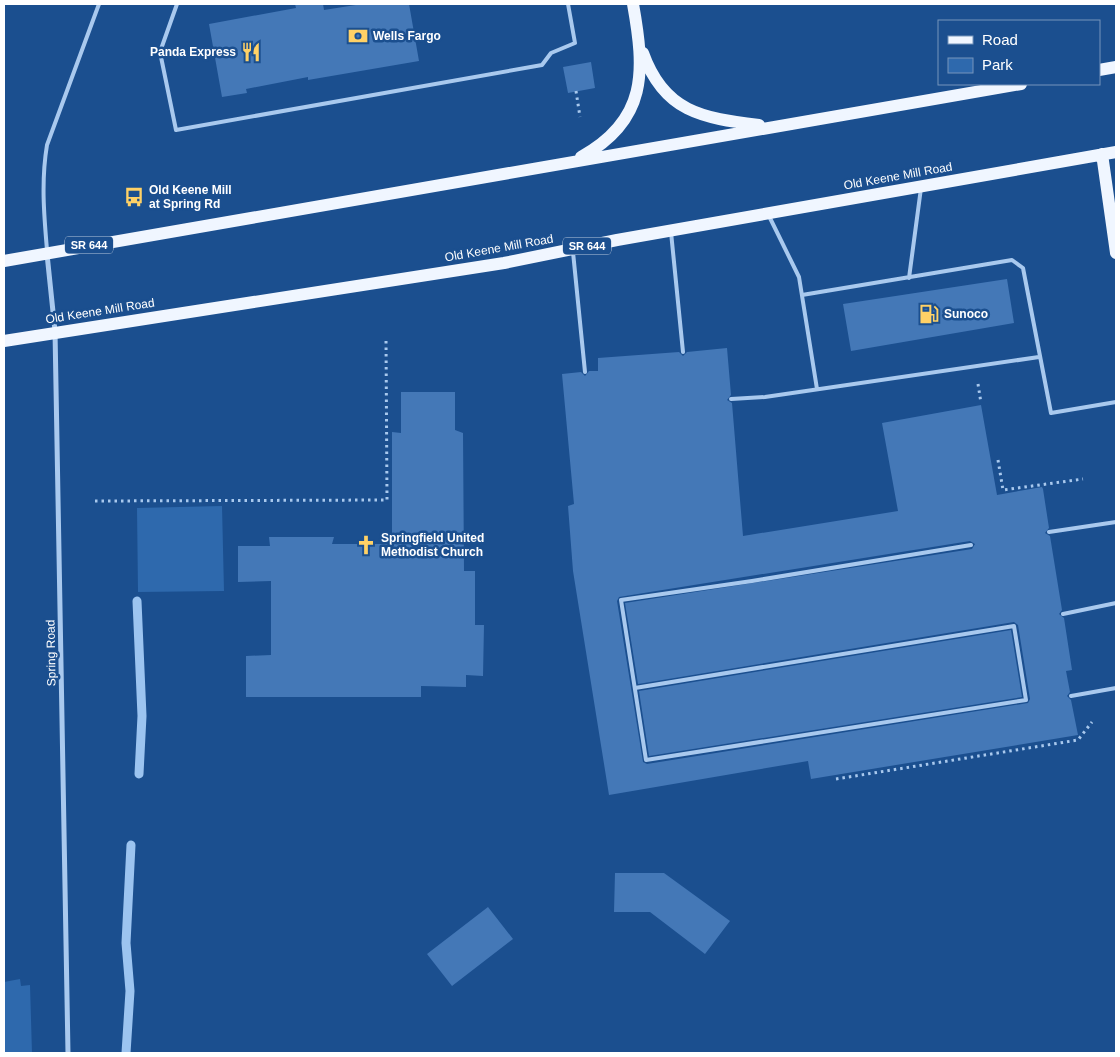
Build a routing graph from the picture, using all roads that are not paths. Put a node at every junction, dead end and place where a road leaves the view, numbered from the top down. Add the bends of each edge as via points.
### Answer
1 (99, 4) edge
2 (177, 4) edge
3 (568, 4) edge
4 (633, 4) edge
5 (639, 40) junction
6 (1116, 67) edge
7 (1100, 70) edge
8 (1014, 85) edge
9 (773, 127) junction
10 (1116, 152) edge
11 (1102, 154) junction
12 (572, 162) junction
13 (921, 185) junction
14 (768, 214) junction
15 (671, 231) junction
16 (572, 249) junction
17 (47, 253) junction
18 (1116, 254) edge
19 (4, 261) edge
20 (909, 278) junction
21 (802, 295) junction
22 (56, 331) junction
23 (4, 341) edge
24 (683, 352) dead end
25 (1039, 357) junction
26 (585, 372) dead end
27 (818, 389) junction
28 (731, 399) dead end
29 (1116, 402) edge
30 (1116, 522) edge
31 (1050, 532) dead end
32 (972, 546) dead end
33 (1116, 603) edge
34 (1063, 614) dead end
35 (635, 688) junction
36 (1116, 688) edge
37 (1071, 696) dead end
38 (68, 1053) edge

1 - 17 lane via 47,145 43,200
2 - 3 lane via 160,52 176,130 542,66 552,53 575,43
4 - 5 main road
5 - 9 main road via 648,67 660,87 680,106 713,118
5 - 12 main road via 641,70 625,120 608,140
6 - 7 main road
8 - 9 main road, SR 644
9 - 12 main road, SR 644
10 - 11 main road, Old Keene Mill Road / SR 644
11 - 13 main road, Old Keene Mill Road / SR 644
11 - 18 main road
12 - 17 main road, SR 644
13 - 14 main road, Old Keene Mill Road / SR 644
13 - 20 lane
14 - 15 main road, Old Keene Mill Road / SR 644
14 - 21 lane via 799,277
15 - 16 main road, Old Keene Mill Road / SR 644
15 - 24 lane
16 - 22 main road, Old Keene Mill Road / SR 644
16 - 26 lane
17 - 19 main road, SR 644
17 - 22 street, Spring Road
20 - 21 lane
20 - 25 lane via 1012,260 1023,268
21 - 27 lane
22 - 23 main road, Old Keene Mill Road / SR 644
22 - 38 street, Spring Road
25 - 27 lane
25 - 29 lane via 1051,413
27 - 28 lane
30 - 31 lane
32 - 35 lane via 620,600
33 - 34 lane
35 - 35 lane via 646,760 1026,700 1014,626
36 - 37 lane

